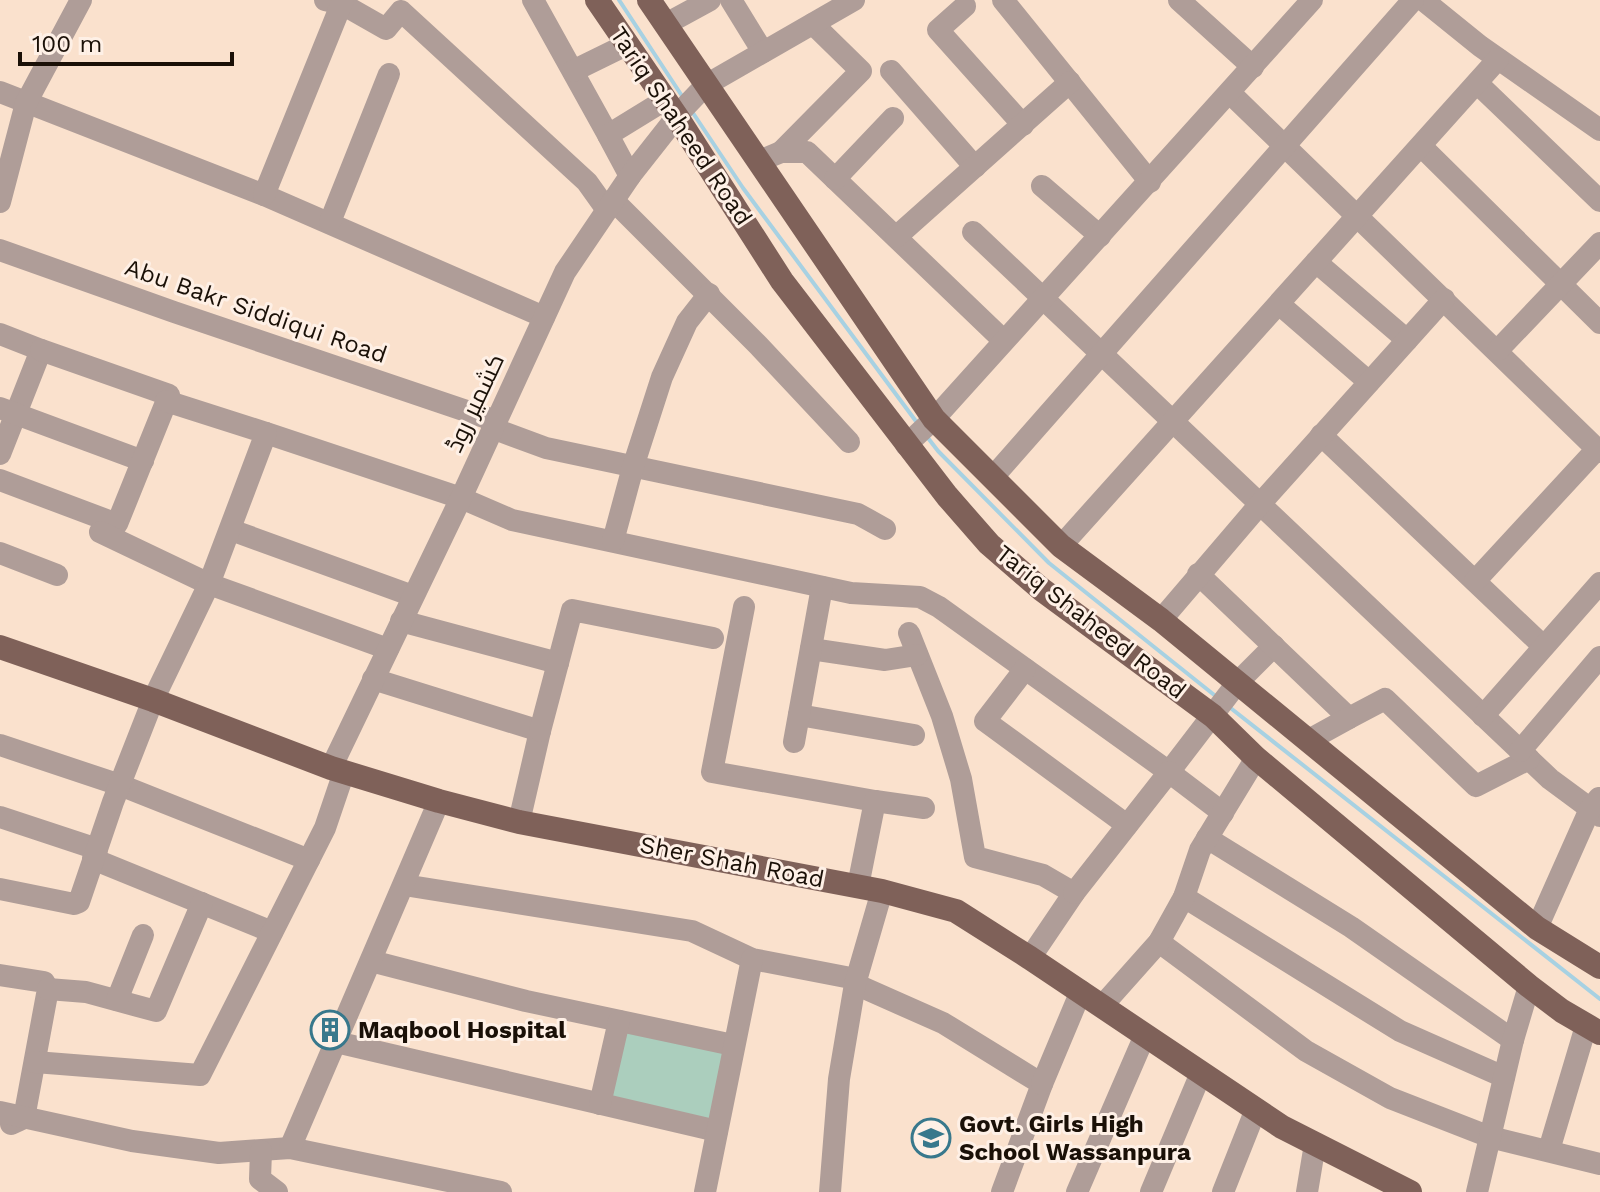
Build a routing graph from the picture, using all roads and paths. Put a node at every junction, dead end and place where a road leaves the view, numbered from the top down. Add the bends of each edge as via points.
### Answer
1 (81, 0) edge
2 (533, 0) edge
3 (597, 0) edge
4 (649, 0) edge
5 (710, 0) edge
6 (731, 0) edge
7 (854, 0) edge
8 (1003, 0) edge
9 (1179, 0) edge
10 (1312, 0) edge
11 (1413, 0) edge
12 (1423, 0) edge
13 (337, 1) edge
14 (965, 6) dead end
15 (666, 24) junction
16 (813, 24) junction
17 (626, 45) junction
18 (763, 52) junction
19 (1498, 59) junction
20 (1253, 67) junction
21 (573, 71) junction
22 (891, 71) dead end
23 (389, 74) dead end
24 (1070, 82) junction
25 (1477, 83) junction
26 (706, 85) junction
27 (0, 92) edge
28 (1230, 93) junction
29 (26, 103) junction
30 (674, 109) junction
31 (893, 118) dead end
32 (1023, 125) junction
33 (1600, 130) edge
34 (608, 135) junction
35 (1284, 146) junction
36 (1421, 146) junction
37 (770, 156) junction
38 (975, 167) junction
39 (630, 176) junction
40 (835, 179) junction
41 (1150, 182) junction
42 (1042, 186) dead end
43 (264, 195) junction
44 (1600, 201) edge
45 (0, 202) edge
46 (610, 205) junction
47 (1358, 215) junction
48 (330, 222) junction
49 (973, 232) dead end
50 (1100, 236) junction
51 (896, 237) junction
52 (1600, 243) edge
53 (0, 250) edge
54 (1316, 262) junction
55 (1560, 285) junction
56 (709, 294) junction
57 (1044, 296) junction
58 (1444, 299) junction
59 (1279, 304) junction
60 (544, 317) junction
61 (1600, 323) edge
62 (0, 334) edge
63 (1003, 340) junction
64 (1407, 340) junction
65 (41, 350) junction
66 (1498, 350) junction
67 (1101, 353) junction
68 (1369, 382) junction
69 (166, 401) junction
70 (7, 411) edge
71 (1172, 423) junction
72 (494, 424) junction
73 (266, 433) junction
74 (920, 433) junction
75 (1321, 435) junction
76 (849, 442) dead end
77 (1598, 450) edge
78 (0, 454) edge
79 (143, 461) junction
80 (633, 467) junction
81 (993, 477) junction
82 (0, 480) edge
83 (461, 498) junction
84 (1260, 504) junction
85 (885, 529) dead end
86 (231, 530) junction
87 (100, 532) dead end
88 (613, 541) junction
89 (1061, 546) junction
90 (0, 553) edge
91 (1198, 574) junction
92 (57, 575) dead end
93 (1475, 581) junction
94 (1600, 583) edge
95 (209, 584) junction
96 (822, 587) junction
97 (413, 596) junction
98 (744, 607) dead end
99 (1161, 620) junction
100 (401, 621) junction
101 (909, 633) dead end
102 (713, 638) dead end
103 (1274, 646) junction
104 (1543, 646) junction
105 (0, 647) edge
106 (388, 649) junction
107 (811, 649) junction
108 (917, 655) junction
109 (1600, 657) edge
110 (558, 663) junction
111 (1025, 669) junction
112 (373, 679) junction
113 (1236, 685) junction
114 (153, 700) junction
115 (1215, 714) junction
116 (799, 715) junction
117 (1483, 716) junction
118 (1349, 718) junction
119 (540, 731) junction
120 (914, 735) dead end
121 (1309, 740) junction
122 (794, 742) dead end
123 (0, 745) edge
124 (1524, 755) junction
125 (1256, 758) junction
126 (337, 770) junction
127 (1169, 772) junction
128 (120, 785) junction
129 (439, 801) junction
130 (875, 801) junction
131 (924, 808) dead end
132 (1597, 808) edge
133 (1223, 813) junction
134 (0, 817) edge
135 (519, 822) junction
136 (1127, 825) junction
137 (1207, 838) junction
138 (95, 854) junction
139 (309, 860) junction
140 (404, 885) junction
141 (0, 889) edge
142 (870, 889) junction
143 (1074, 893) junction
144 (1184, 897) junction
145 (202, 903) junction
146 (1537, 928) junction
147 (272, 932) junction
148 (143, 935) dead end
149 (1159, 942) junction
150 (1030, 958) junction
151 (752, 959) junction
152 (371, 961) junction
153 (1600, 967) edge
154 (0, 975) edge
155 (855, 982) junction
156 (1529, 986) junction
157 (48, 989) junction
158 (1081, 991) junction
159 (117, 1000) junction
160 (1102, 1006) junction
161 (619, 1021) junction
162 (1593, 1029) edge
163 (1145, 1035) junction
164 (1513, 1040) junction
165 (336, 1042) junction
166 (733, 1045) junction
167 (35, 1062) junction
168 (1201, 1073) junction
169 (1504, 1077) junction
170 (1042, 1084) junction
171 (600, 1104) junction
172 (1256, 1109) junction
173 (0, 1112) edge
174 (24, 1118) junction
175 (0, 1126) edge
176 (717, 1131) junction
177 (1490, 1137) junction
178 (1315, 1144) junction
179 (290, 1148) junction
180 (1549, 1150) junction
181 (261, 1151) junction
182 (1600, 1164) edge
183 (461, 1188) edge
184 (277, 1192) edge
185 (501, 1192) edge
186 (705, 1192) edge
187 (830, 1192) edge
188 (1002, 1192) edge
189 (1077, 1192) edge
190 (1151, 1192) edge
191 (1223, 1192) edge
192 (1307, 1192) edge
193 (1410, 1192) edge
194 (1477, 1192) edge

1 - 29 street
2 - 21 street
3 - 17 main road, Tariq Shaheed Road
4 - 15 main road, Tariq Shaheed Road
5 - 15 street
6 - 18 street
7 - 16 street, کشمیر روڈ
8 - 24 street
9 - 20 street
10 - 20 street
11 - 35 street
12 - 19 street
13 - 43 street
13 - 46 street via 386,29 401,11
14 - 32 street via 938,30
15 - 26 main road, Tariq Shaheed Road
16 - 18 street, کشمیر روڈ
16 - 37 street via 861,71
17 - 21 street
17 - 30 main road, Tariq Shaheed Road
18 - 26 street, کشمیر روڈ
19 - 25 street
19 - 33 street
20 - 28 street
21 - 34 street
22 - 38 street
23 - 48 street
24 - 32 street
24 - 41 street
25 - 36 street
25 - 44 street
26 - 30 street, کشمیر روڈ
26 - 37 main road, Tariq Shaheed Road
27 - 29 street
28 - 35 street
28 - 41 street
29 - 43 street
29 - 45 street
30 - 34 street
30 - 39 street, کشمیر روڈ
30 - 74 main road, Tariq Shaheed Road via 782,281
31 - 40 street
32 - 38 street
34 - 39 street
35 - 47 street
35 - 67 street
36 - 47 street
36 - 55 street
37 - 40 street via 807,152
37 - 74 main road, Tariq Shaheed Road
38 - 51 street
39 - 46 street, کشمیر روڈ
40 - 51 street
41 - 50 street
42 - 50 street
43 - 48 street
46 - 56 street
46 - 60 street, کشمیر روڈ via 565,272
47 - 54 street
47 - 58 street
48 - 60 street
49 - 57 street
50 - 57 street
51 - 63 street
52 - 55 street
53 - 72 street, Abu Bakr Siddiqui Road
54 - 59 street
54 - 64 street
55 - 61 street
55 - 66 street
56 - 76 street
56 - 80 street via 687,322 662,377
57 - 63 street
57 - 67 street
58 - 64 street
58 - 66 street
59 - 68 street
59 - 71 street
60 - 72 street, کشمیر روڈ
62 - 65 street
63 - 74 street
64 - 68 street
65 - 69 street via 169,395
65 - 70 street
66 - 77 street
67 - 71 street
67 - 81 street
68 - 75 street
69 - 73 street
69 - 79 street
70 - 78 street
70 - 79 street
71 - 84 street
71 - 89 street
72 - 80 street, Abu Bakr Siddiqui Road via 546,448
72 - 83 street, کشمیر روڈ
73 - 83 street
73 - 86 street
74 - 81 main road, Tariq Shaheed Road
74 - 115 main road, Tariq Shaheed Road via 989,544
75 - 84 street
75 - 93 street
77 - 93 street
79 - 82 street via 117,524
80 - 85 street, Abu Bakr Siddiqui Road via 858,514
80 - 88 street
81 - 89 main road, Tariq Shaheed Road
83 - 88 street via 512,520
83 - 97 street, کشمیر روڈ
84 - 91 street
84 - 117 street
86 - 95 street
86 - 97 street
87 - 95 street
88 - 96 street
89 - 99 main road, Tariq Shaheed Road
90 - 92 street
91 - 99 street
91 - 103 street
93 - 104 street
94 - 104 street
95 - 106 street
95 - 114 street
96 - 107 street
96 - 111 street via 920,597
97 - 100 street, کشمیر روڈ
98 - 130 street via 712,772
99 - 113 main road, Tariq Shaheed Road
100 - 106 street, کشمیر روڈ
100 - 110 street
101 - 108 street
102 - 110 street via 572,610
103 - 113 street
103 - 118 street
104 - 117 street
105 - 114 main road, Sher Shah Road
106 - 112 street, کشمیر روڈ
107 - 108 street via 885,660
107 - 116 street
108 - 143 street via 961,779 975,857 1043,875
109 - 124 street
110 - 119 street
111 - 127 street
111 - 136 street via 985,721
112 - 119 street
112 - 126 street, کشمیر روڈ
113 - 115 street
113 - 121 main road, Tariq Shaheed Road
114 - 126 main road, Sher Shah Road
114 - 128 street
115 - 125 main road, Tariq Shaheed Road
115 - 127 street
116 - 120 street
116 - 122 street
117 - 124 street
118 - 121 street
118 - 124 street via 1385,699 1476,786
119 - 135 street
121 - 146 main road, Tariq Shaheed Road
123 - 128 street
124 - 132 street via 1550,779
125 - 133 street
125 - 156 main road, Tariq Shaheed Road
126 - 129 main road, Sher Shah Road
126 - 139 street, کشمیر روڈ via 325,828
127 - 133 street
127 - 136 street
128 - 138 street
128 - 139 street
129 - 135 main road, Sher Shah Road
129 - 140 street
130 - 131 street
130 - 142 street
132 - 146 street
133 - 137 street
134 - 138 street
135 - 142 main road, Sher Shah Road
136 - 143 street
137 - 144 street
137 - 164 street via 1351,927
138 - 141 street via 77,904
138 - 145 street
139 - 147 street, کشمیر روڈ
140 - 151 street via 692,931
140 - 152 street
142 - 150 main road, Sher Shah Road via 956,911
142 - 155 street
143 - 150 street
144 - 149 street
144 - 169 street via 1400,1031
145 - 147 street
145 - 159 street via 156,1011
146 - 153 main road, Tariq Shaheed Road
147 - 167 street, کشمیر روڈ via 200,1075
148 - 159 street
149 - 160 street
149 - 177 street via 1306,1051 1390,1098
150 - 158 main road, Sher Shah Road
151 - 155 street
151 - 166 street
152 - 161 street
152 - 165 street
154 - 157 street via 44,982
155 - 170 street via 943,1023
155 - 187 street via 839,1079
156 - 162 main road, Tariq Shaheed Road
156 - 164 street
157 - 159 street
157 - 167 street
158 - 160 main road, Sher Shah Road
158 - 170 street
160 - 163 main road, Sher Shah Road
161 - 166 street
161 - 171 street
162 - 180 street
163 - 168 main road, Sher Shah Road
163 - 189 street
164 - 169 street
165 - 171 street
165 - 179 street
166 - 176 street
167 - 174 street
168 - 172 main road, Sher Shah Road
168 - 190 street
169 - 177 street
170 - 188 street
171 - 176 street
172 - 178 main road, Sher Shah Road
172 - 191 street
173 - 174 street
174 - 175 street
174 - 181 street via 132,1141 219,1153
176 - 186 street
177 - 180 street
177 - 194 street
178 - 192 street
178 - 193 main road, Sher Shah Road
179 - 181 street
179 - 183 street
180 - 182 street
181 - 184 street via 260,1179
183 - 185 street

